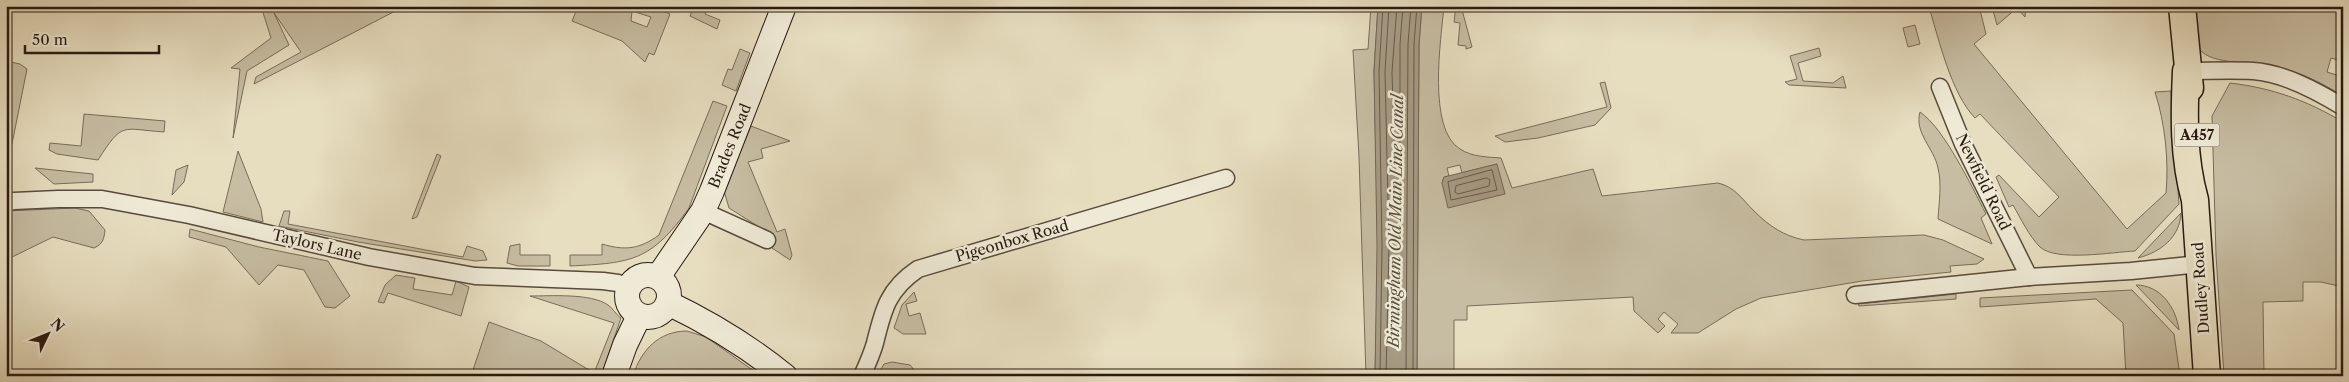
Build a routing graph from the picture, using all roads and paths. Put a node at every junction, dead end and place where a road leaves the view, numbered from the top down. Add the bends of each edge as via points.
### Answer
1 (784, 6) edge
2 (2182, 6) edge
3 (2186, 71) junction
4 (1940, 87) dead end
5 (2343, 107) edge
6 (1226, 178) dead end
7 (6, 203) edge
8 (703, 211) junction
9 (767, 240) dead end
10 (2200, 264) junction
11 (658, 277) junction
12 (2029, 277) junction
13 (628, 288) junction
14 (1855, 296) dead end
15 (668, 303) junction
16 (639, 316) junction
17 (614, 376) edge
18 (785, 376) edge
19 (862, 376) edge
20 (2206, 376) edge

1 - 8 street, Brades Road
2 - 3 main road, Dudley Road / A457
3 - 5 street via 2253,71 2276,76
3 - 10 main road, Dudley Road / A457 via 2184,116 2188,175 2195,200
4 - 12 street, Newfield Road via 1963,144
6 - 19 street, Pigeonbox Road via 918,269 904,278 885,306
7 - 13 street, Taylors Lane via 102,200 189,215 373,258 475,276 618,283
8 - 9 street
8 - 11 street, Brades Road
10 - 12 street
10 - 20 main road, Dudley Road / A457
11 - 13 street via 641,276
11 - 15 street via 667,287
12 - 14 street
13 - 16 street via 628,305
15 - 16 street via 652,318
15 - 18 street via 730,336
16 - 17 street

